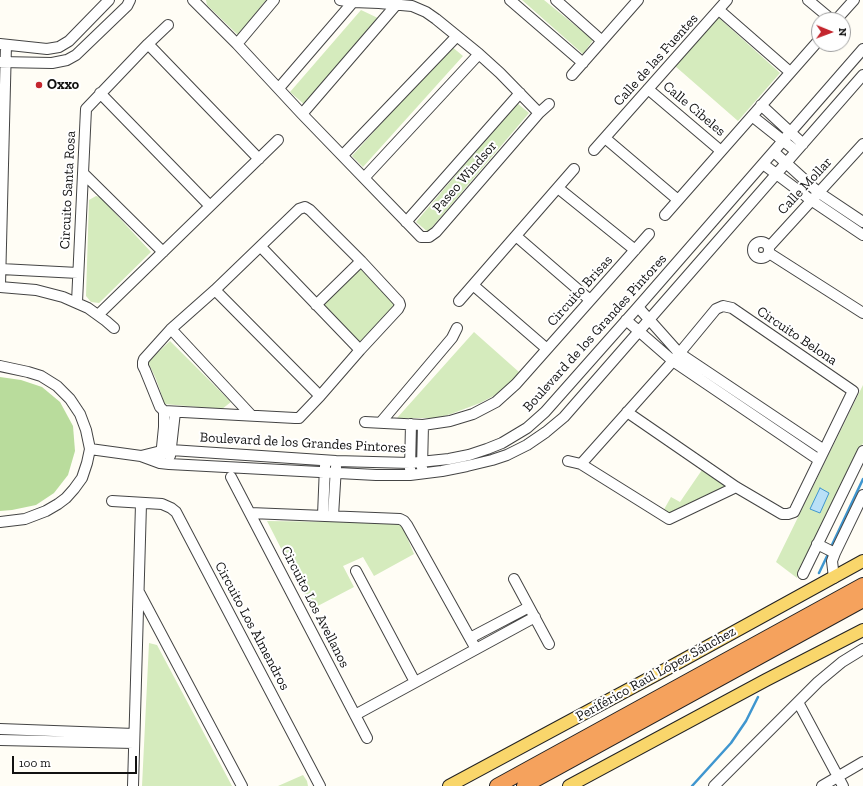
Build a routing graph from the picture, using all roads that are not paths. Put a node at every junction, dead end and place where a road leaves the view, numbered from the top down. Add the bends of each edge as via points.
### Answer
1 (109, 0) edge
2 (130, 0) edge
3 (194, 0) edge
4 (274, 0) edge
5 (340, 0) edge
6 (510, 0) edge
7 (556, 0) edge
8 (638, 0) edge
9 (727, 0) edge
10 (808, 0) edge
11 (854, 0) edge
12 (368, 1) edge
13 (353, 2) junction
14 (380, 2) edge
15 (396, 4) junction
16 (719, 10) junction
17 (822, 12) edge
18 (843, 12) edge
19 (168, 25) dead end
20 (457, 36) junction
21 (602, 41) junction
22 (3, 44) edge
23 (148, 44) junction
24 (237, 44) junction
25 (811, 49) edge
26 (863, 49) edge
27 (479, 54) junction
28 (3, 62) edge
29 (583, 63) junction
30 (790, 72) junction
31 (572, 75) dead end
32 (863, 75) edge
33 (279, 88) junction
34 (648, 89) junction
35 (520, 92) junction
36 (100, 93) junction
37 (549, 104) dead end
38 (761, 105) junction
39 (539, 113) junction
40 (302, 114) junction
41 (752, 116) junction
42 (790, 132) junction
43 (605, 138) junction
44 (278, 140) dead end
45 (783, 140) junction
46 (863, 144) edge
47 (799, 148) junction
48 (594, 150) dead end
49 (721, 151) junction
50 (774, 152) junction
51 (343, 155) junction
52 (259, 159) junction
53 (786, 163) junction
54 (763, 164) junction
55 (574, 169) dead end
56 (83, 173) junction
57 (777, 174) junction
58 (364, 178) junction
59 (558, 188) junction
60 (818, 192) junction
61 (678, 200) junction
62 (811, 200) junction
63 (210, 206) junction
64 (665, 215) dead end
65 (406, 222) junction
66 (863, 222) edge
67 (649, 234) dead end
68 (863, 235) edge
69 (516, 236) junction
70 (261, 247) junction
71 (635, 250) junction
72 (163, 252) junction
73 (361, 261) junction
74 (1, 269) junction
75 (78, 274) junction
76 (472, 285) junction
77 (0, 286) edge
78 (215, 290) junction
79 (590, 300) junction
80 (459, 301) dead end
81 (77, 302) junction
82 (316, 305) junction
83 (638, 307) junction
84 (863, 313) edge
85 (98, 315) junction
86 (649, 319) junction
87 (626, 320) junction
88 (114, 328) dead end
89 (457, 328) dead end
90 (171, 329) junction
91 (639, 331) junction
92 (547, 349) junction
93 (360, 350) junction
94 (680, 352) junction
95 (673, 361) junction
96 (0, 366) edge
97 (320, 396) junction
98 (164, 411) junction
99 (175, 412) junction
100 (628, 412) junction
101 (251, 415) junction
102 (365, 422) dead end
103 (381, 422) junction
104 (411, 424) junction
105 (423, 425) junction
106 (90, 449) junction
107 (824, 450) junction
108 (166, 451) junction
109 (863, 451) edge
110 (141, 456) junction
111 (325, 460) junction
112 (819, 460) junction
113 (336, 461) junction
114 (568, 461) dead end
115 (422, 462) junction
116 (165, 463) junction
117 (410, 463) junction
118 (581, 464) junction
119 (325, 473) junction
120 (336, 473) junction
121 (422, 474) junction
122 (410, 475) junction
123 (231, 477) dead end
124 (736, 487) junction
125 (863, 495) edge
126 (112, 501) dead end
127 (140, 504) junction
128 (250, 513) junction
129 (323, 515) junction
130 (333, 516) junction
131 (0, 522) edge
132 (819, 545) junction
133 (833, 552) junction
134 (863, 561) edge
135 (356, 571) dead end
136 (803, 574) dead end
137 (834, 578) junction
138 (514, 579) dead end
139 (863, 585) edge
140 (138, 590) junction
141 (863, 600) edge
142 (529, 607) junction
143 (535, 617) junction
144 (863, 630) edge
145 (470, 638) junction
146 (548, 644) dead end
147 (863, 649) edge
148 (476, 650) junction
149 (415, 682) junction
150 (798, 702) junction
151 (355, 715) junction
152 (0, 729) edge
153 (96, 737) junction
154 (367, 738) dead end
155 (134, 739) junction
156 (0, 740) edge
157 (863, 762) edge
158 (838, 777) junction
159 (718, 785) edge
160 (133, 786) edge
161 (242, 786) edge
162 (320, 786) edge
163 (449, 786) edge
164 (497, 786) edge
165 (524, 786) edge
166 (568, 786) edge
167 (822, 786) edge
168 (843, 786) edge

1 - 22 street via 69,41 59,47 47,49
2 - 28 street via 127,6 76,55 67,60 52,63
3 - 24 street, Paseo Windsor
4 - 24 street
5 - 13 street
6 - 29 street
7 - 21 street
8 - 21 street
9 - 16 street, Calle de las Fuentes
10 - 17 street
11 - 18 street
12 - 13 street
12 - 14 street
13 - 33 street
14 - 15 street
15 - 20 street via 412,6 426,12
15 - 40 street
16 - 30 street
16 - 34 street, Calle de las Fuentes
19 - 23 street
20 - 27 street
20 - 51 street
21 - 29 street
22 - 28 street
23 - 36 street
23 - 52 street
24 - 33 street, Paseo Windsor
25 - 30 street
26 - 42 street, Boulevard de los Grandes Pintores
27 - 35 street
27 - 58 street
28 - 74 street
29 - 31 street
30 - 38 street
32 - 47 street, Boulevard de los Grandes Pintores
33 - 40 street, Paseo Windsor
34 - 43 street, Calle de las Fuentes
34 - 49 street, Calle Cibeles
35 - 39 street
35 - 65 street, Paseo Windsor
36 - 56 street, Circuito Santa Rosa via 86,109
36 - 63 street
37 - 39 street, Paseo Windsor
38 - 41 street
38 - 42 street
39 - 65 street, Paseo Windsor via 436,232 429,237 421,237
40 - 51 street, Paseo Windsor
41 - 45 street
41 - 49 street
42 - 45 street, Boulevard de los Grandes Pintores
42 - 47 street
43 - 48 street, Calle de las Fuentes
43 - 61 street
44 - 52 street
45 - 47 street
45 - 50 street, Boulevard de los Grandes Pintores
46 - 60 street, Calle Mollar
47 - 53 street, Boulevard de los Grandes Pintores
49 - 61 street
50 - 53 street
50 - 54 street, Boulevard de los Grandes Pintores
51 - 58 street, Paseo Windsor
52 - 63 street
53 - 57 street, Boulevard de los Grandes Pintores
53 - 60 street
54 - 57 street
54 - 83 street, Boulevard de los Grandes Pintores
55 - 59 street
56 - 72 street
56 - 75 street, Circuito Santa Rosa
57 - 62 street
57 - 86 street, Boulevard de los Grandes Pintores
58 - 65 street, Paseo Windsor
59 - 69 street
59 - 71 street, Circuito Brisas
60 - 62 street, Calle Mollar
60 - 66 street
61 - 64 street
62 - 68 street
62 - 84 street, Calle Mollar via 769,250
63 - 72 street
67 - 71 street, Circuito Brisas
69 - 76 street
69 - 79 street
70 - 73 street via 299,209 305,207
70 - 78 street
70 - 82 street
71 - 79 street, Circuito Brisas
72 - 85 street
73 - 82 street
73 - 93 street via 400,305
74 - 75 street
74 - 77 street
75 - 81 street, Circuito Santa Rosa
76 - 80 street
76 - 92 street, Circuito Brisas
77 - 81 street via 36,290
78 - 90 street
78 - 97 street
79 - 92 street, Circuito Brisas
81 - 85 street
82 - 93 street
83 - 86 street
83 - 87 street, Boulevard de los Grandes Pintores
85 - 88 street
86 - 91 street, Boulevard de los Grandes Pintores
86 - 94 street
87 - 91 street
87 - 115 street, Boulevard de los Grandes Pintores via 545,412 527,428 502,443 469,455
89 - 103 street via 452,338
90 - 98 street via 143,362 160,407
90 - 101 street
91 - 95 street
91 - 121 street, Boulevard de los Grandes Pintores via 564,417 527,445 492,460
92 - 105 street, Circuito Brisas via 496,402 473,414
93 - 97 street
94 - 95 street, Circuito Belona
94 - 107 street
94 - 107 street, Circuito Belona via 716,309 723,306 732,308 853,391
95 - 100 street, Circuito Belona
95 - 112 street
96 - 106 street via 41,376 57,386 80,414
97 - 101 street via 299,418
98 - 99 street
98 - 108 street
99 - 101 street
99 - 108 street
100 - 118 street, Circuito Belona
100 - 124 street, Circuito Belona
102 - 103 street, Circuito Brisas
103 - 104 street, Circuito Brisas
104 - 105 street, Circuito Brisas
104 - 117 street
105 - 115 street
106 - 110 street, Boulevard de los Grandes Pintores
106 - 131 street via 82,478 66,498 46,511 25,519
107 - 112 street, Circuito Belona
108 - 110 street, Boulevard de los Grandes Pintores
108 - 111 street, Boulevard de los Grandes Pintores
108 - 116 street
109 - 132 street
110 - 116 street, Boulevard de los Grandes Pintores
111 - 113 street, Boulevard de los Grandes Pintores
111 - 119 street
112 - 124 street, Circuito Belona via 794,512 788,514 782,514
113 - 117 street, Boulevard de los Grandes Pintores
113 - 120 street
114 - 118 street
115 - 117 street, Boulevard de los Grandes Pintores
115 - 121 street
116 - 119 street, Boulevard de los Grandes Pintores
117 - 122 street
118 - 124 street via 669,519
119 - 120 street, Boulevard de los Grandes Pintores
119 - 129 street
120 - 122 street, Boulevard de los Grandes Pintores
120 - 130 street
121 - 122 street, Boulevard de los Grandes Pintores
123 - 128 street, Circuito Los Avellanos
125 - 133 street
126 - 127 street, Circuito Los Almendros
127 - 140 street
127 - 162 street, Circuito Los Almendros via 162,504 176,512
128 - 129 street
128 - 151 street, Circuito Los Avellanos
129 - 130 street
130 - 145 street via 396,518 404,521
132 - 133 street
132 - 136 street
133 - 137 street
134 - 137 main road, Periférico Raúl López Sánchez
135 - 149 street
137 - 163 main road, Periférico Raúl López Sánchez
138 - 142 street
139 - 164 highway, Periférico Raúl López Sánchez
140 - 155 street
140 - 161 street
141 - 165 highway
142 - 143 street
142 - 145 street
143 - 146 street
143 - 148 street
144 - 166 main road
145 - 148 street
147 - 150 street via 842,662
148 - 149 street
149 - 151 street
150 - 158 street
150 - 159 street
151 - 154 street, Circuito Los Avellanos
152 - 153 street
153 - 155 street
153 - 156 street
155 - 160 street
157 - 158 street
158 - 167 street
158 - 168 street

